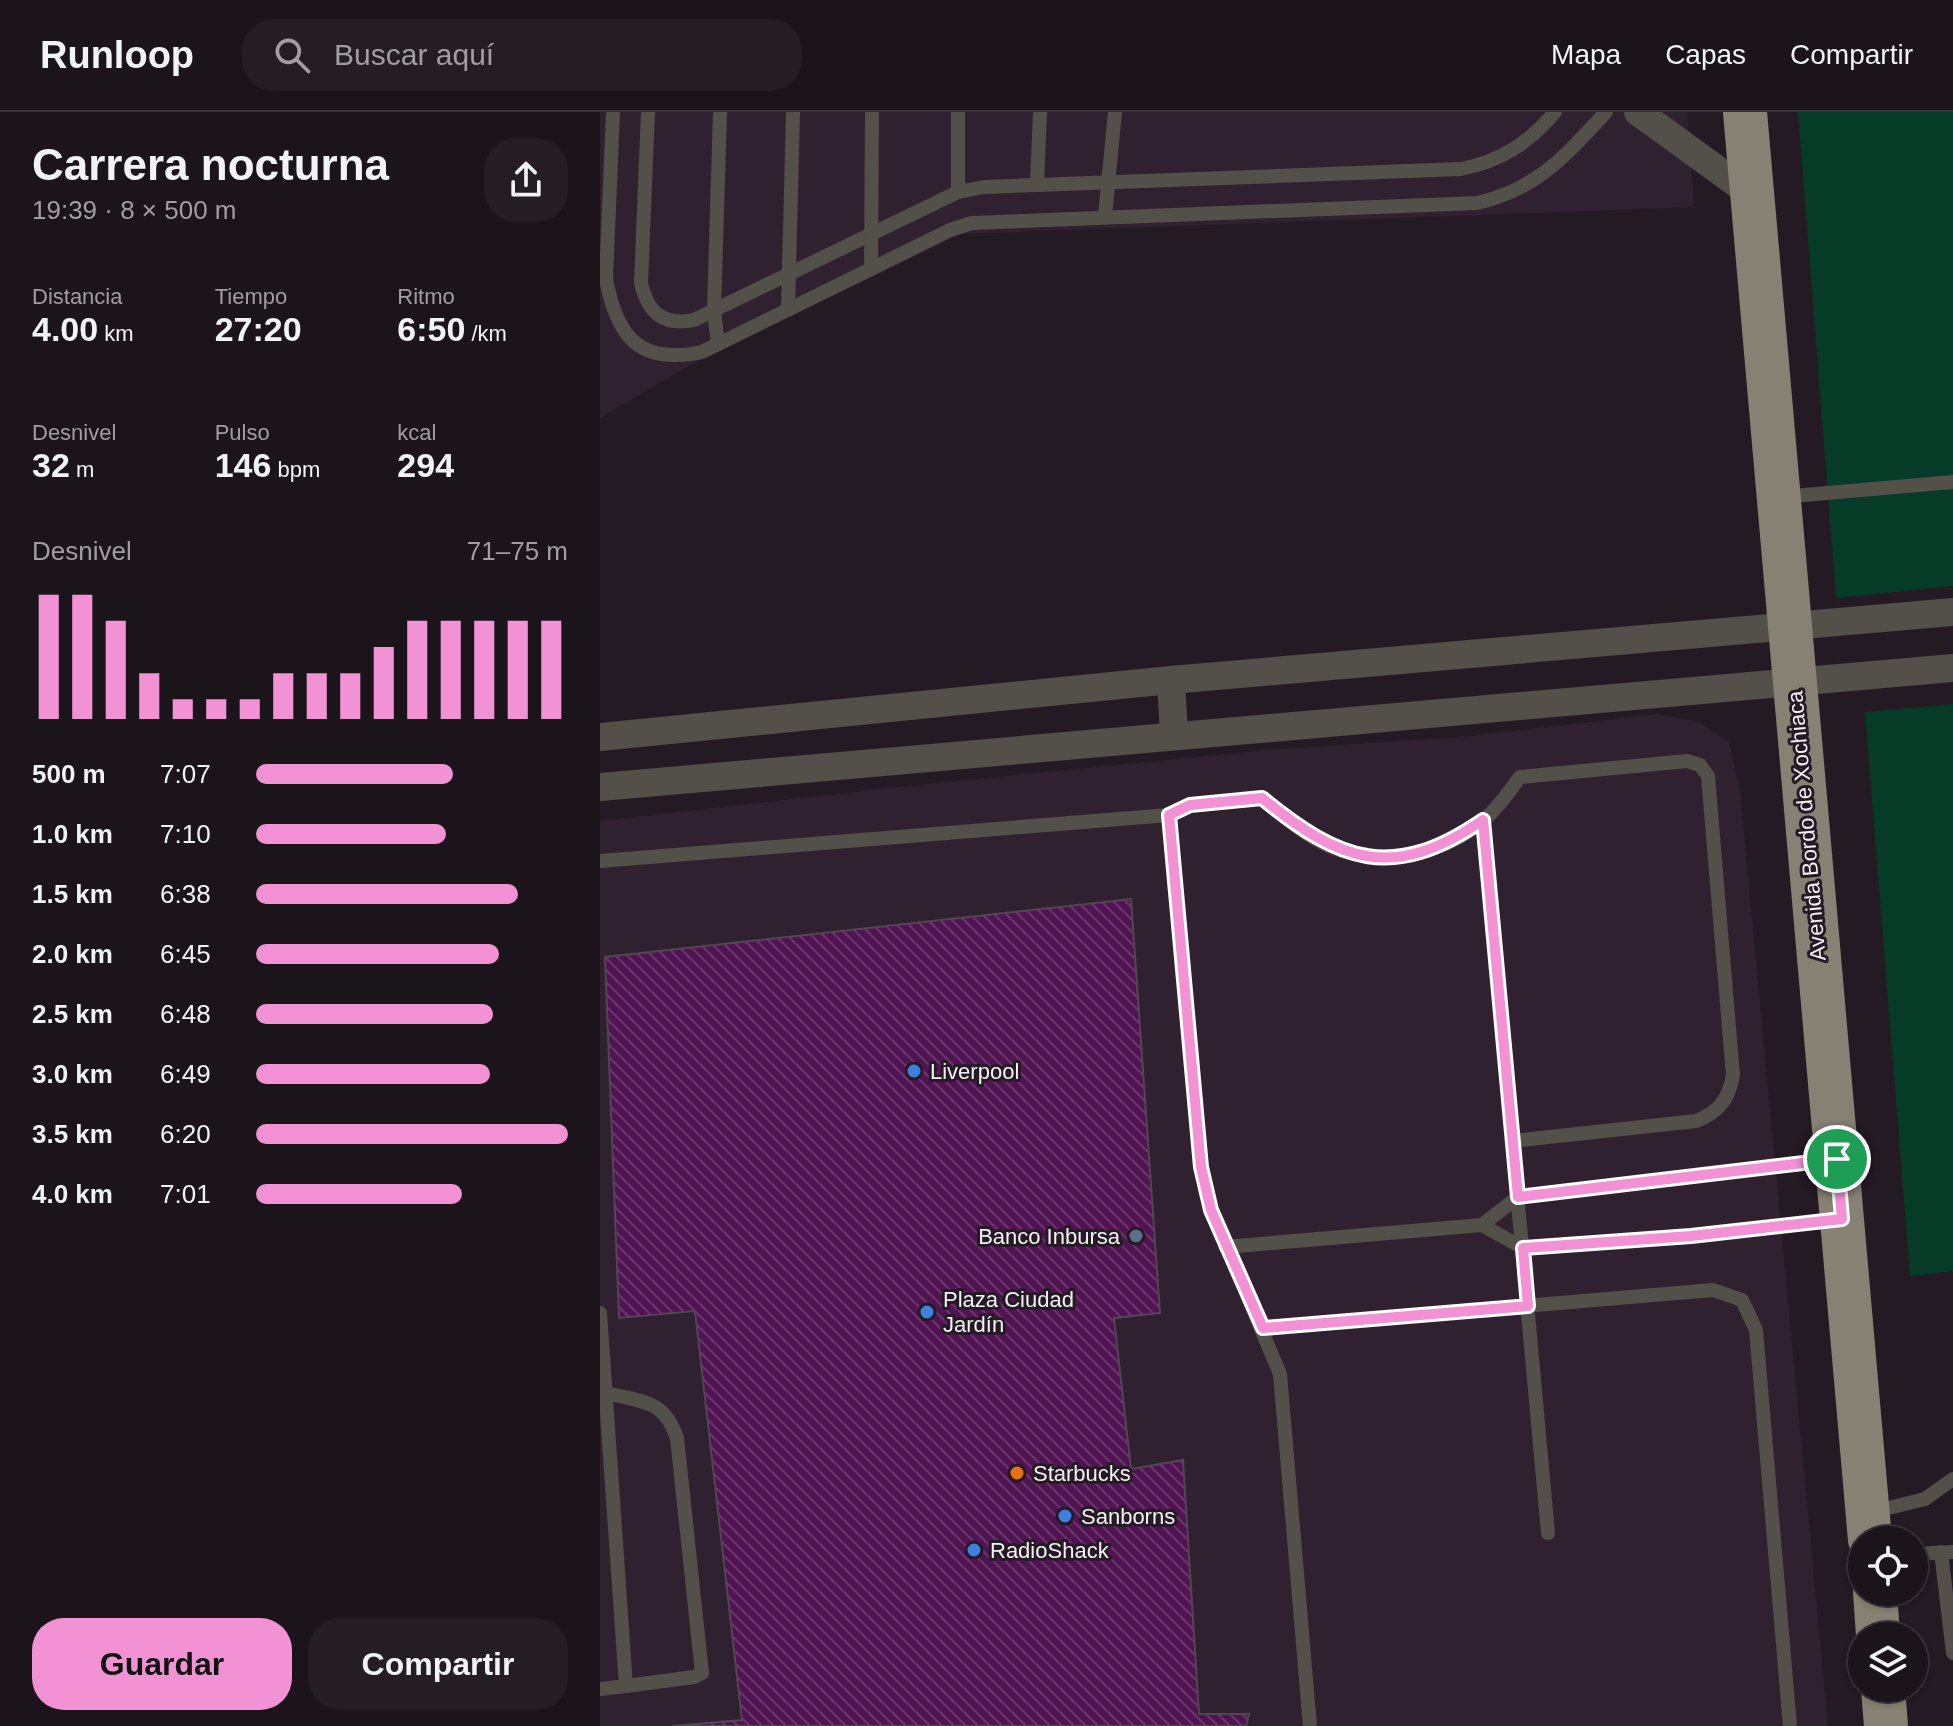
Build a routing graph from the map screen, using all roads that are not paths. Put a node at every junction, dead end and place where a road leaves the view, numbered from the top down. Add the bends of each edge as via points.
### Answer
1 (613, 112) edge
2 (648, 112) edge
3 (720, 112) edge
4 (793, 112) edge
5 (872, 112) edge
6 (958, 112) edge
7 (1040, 112) edge
8 (1115, 112) edge
9 (1555, 112) edge
10 (1606, 112) edge
11 (1638, 112) edge
12 (1745, 112) edge
13 (1111, 183) junction
14 (1037, 185) junction
15 (958, 192) junction
16 (1751, 194) junction
17 (1105, 216) junction
18 (869, 235) junction
19 (871, 269) junction
20 (787, 274) junction
21 (714, 310) junction
22 (788, 310) junction
23 (718, 344) junction
24 (1953, 482) edge
25 (1777, 498) junction
26 (1953, 612) edge
27 (1788, 626) junction
28 (1953, 668) edge
29 (1171, 680) junction
30 (1794, 682) junction
31 (1174, 735) junction
32 (600, 737) edge
33 (600, 787) edge
34 (1169, 815) junction
35 (1483, 820) junction
36 (600, 861) edge
37 (1513, 1141) junction
38 (1837, 1159) junction
39 (1518, 1197) junction
40 (1842, 1219) junction
41 (1482, 1225) junction
42 (1225, 1247) junction
43 (1523, 1248) junction
44 (1528, 1306) junction
45 (600, 1313) edge
46 (1263, 1328) junction
47 (606, 1393) junction
48 (1953, 1479) edge
49 (1869, 1526) edge
50 (1871, 1526) edge
51 (1548, 1533) dead end
52 (1947, 1552) edge
53 (1953, 1653) edge
54 (626, 1686) junction
55 (600, 1689) edge
56 (1884, 1702) edge
57 (1310, 1726) edge
58 (1790, 1726) edge
59 (1886, 1726) edge

1 - 23 lane via 606,279 620,327 653,354 676,358
2 - 21 lane via 641,283 645,300 674,323
3 - 21 lane
4 - 20 lane
5 - 18 lane
6 - 15 lane
7 - 14 lane
8 - 13 lane
9 - 13 lane via 1513,151 1461,169
10 - 17 lane via 1547,172 1525,187 1477,203
11 - 16 street
12 - 16 main road, Avenida Bordo de Xochiaca
13 - 14 lane
13 - 17 lane
14 - 15 lane
15 - 18 lane
16 - 25 main road, Avenida Bordo de Xochiaca
17 - 19 lane via 972,223
18 - 19 lane
18 - 20 lane
19 - 22 lane
20 - 21 lane
20 - 22 lane
21 - 23 lane
22 - 23 lane
24 - 25 lane
25 - 27 main road, Avenida Bordo de Xochiaca
26 - 27 street
27 - 29 street
27 - 30 main road, Avenida Bordo de Xochiaca
28 - 30 street
29 - 31 street
29 - 32 street
30 - 31 street
30 - 38 main road, Avenida Bordo de Xochiaca
31 - 33 street
34 - 35 lane via 1190,805 1262,798 1323,843 1377,857 1433,848
34 - 36 lane
34 - 42 lane via 1197,1143
35 - 37 lane
35 - 37 lane via 1520,777 1687,761 1700,765 1708,776 1733,1075 1730,1091 1711,1115 1696,1121
37 - 39 lane
38 - 39 lane
38 - 40 main road, Avenida Bordo de Xochiaca
39 - 41 lane
39 - 43 lane
40 - 43 lane
40 - 49 main road, Avenida Bordo de Xochiaca
41 - 42 lane
41 - 43 lane
42 - 46 lane
43 - 44 lane
44 - 46 lane
44 - 51 lane
44 - 58 lane via 1713,1290 1742,1300 1750,1312 1756,1330
45 - 47 lane
46 - 57 lane via 1280,1374
47 - 54 lane
47 - 54 lane via 657,1406 677,1438 702,1673
48 - 50 lane
52 - 53 lane
54 - 55 lane
56 - 59 main road

